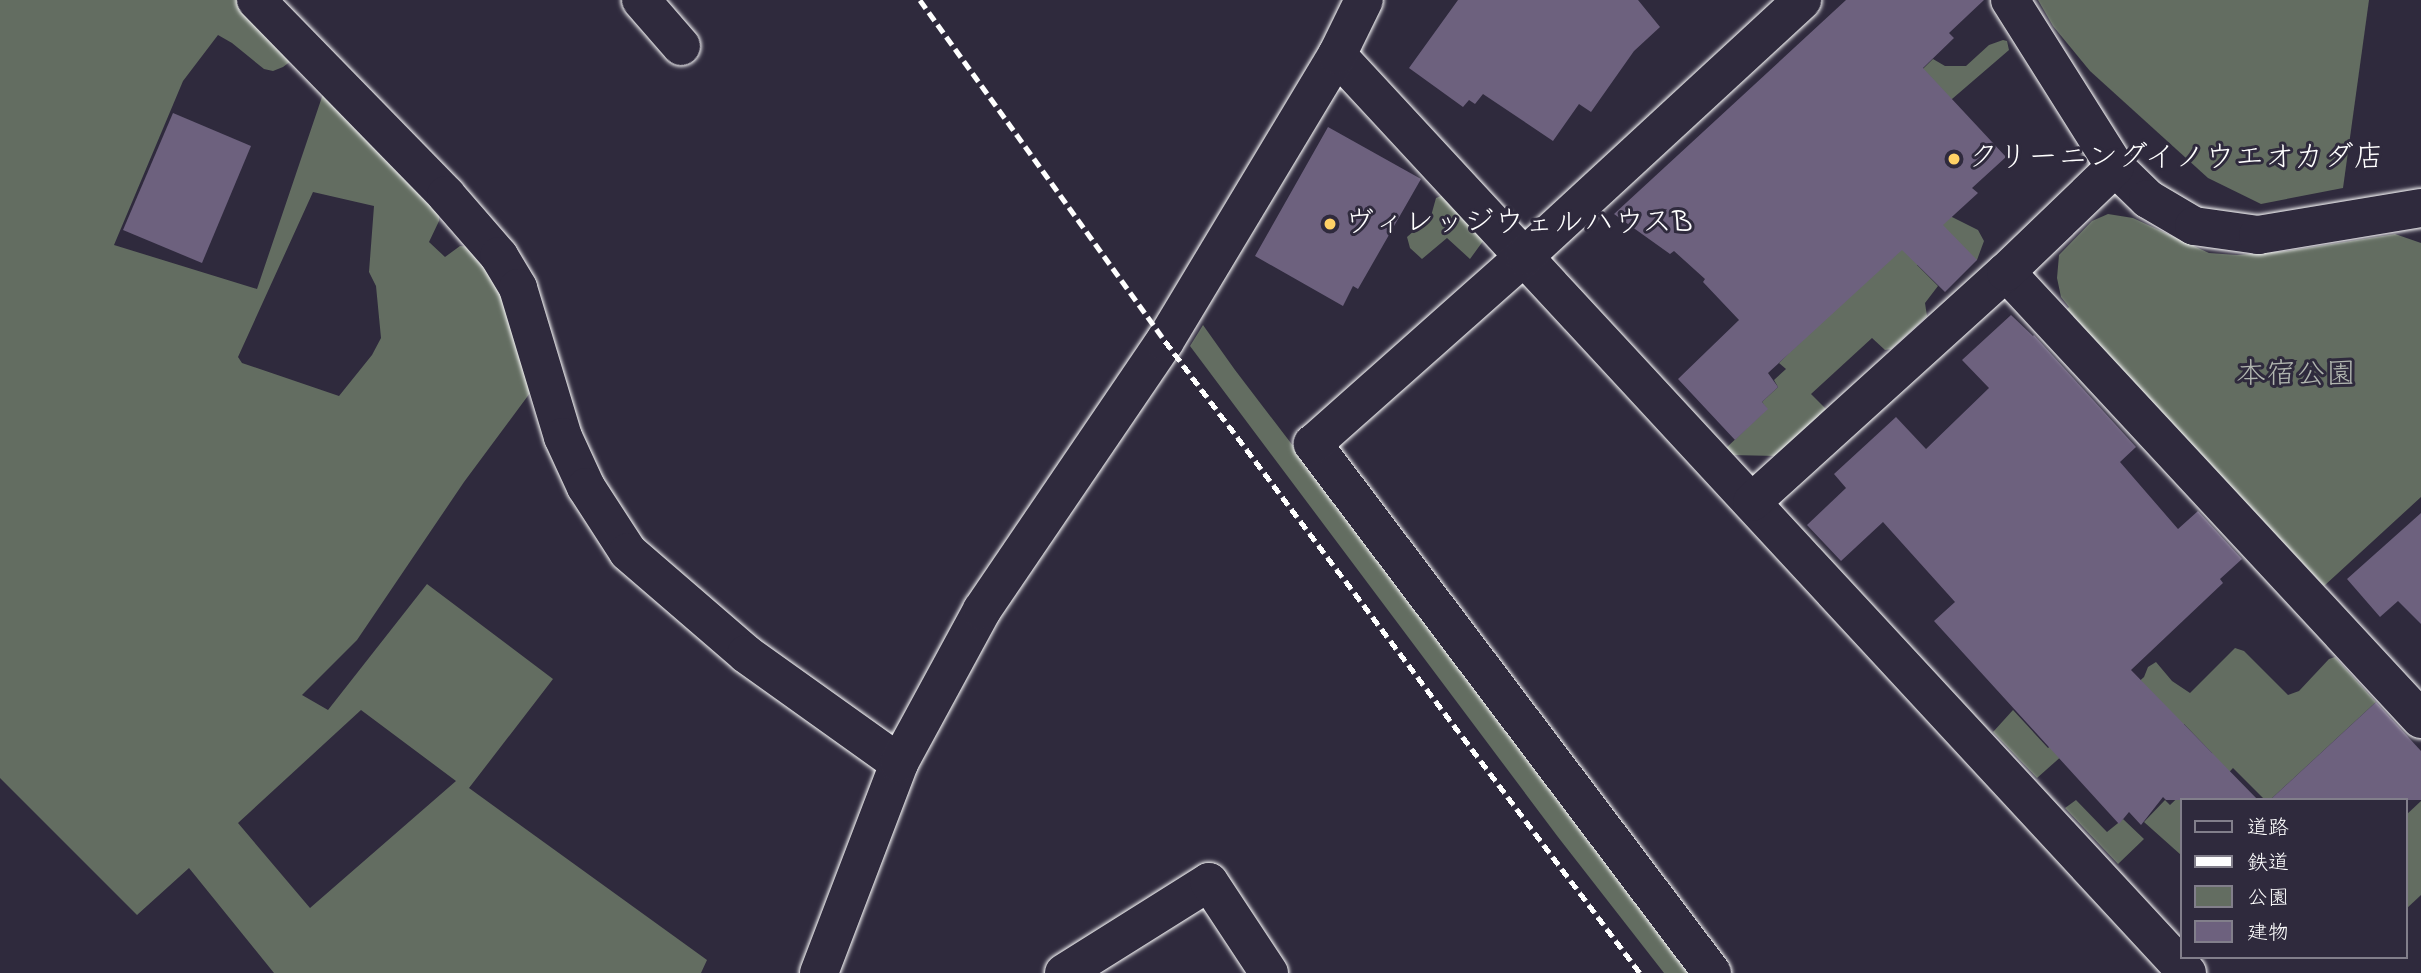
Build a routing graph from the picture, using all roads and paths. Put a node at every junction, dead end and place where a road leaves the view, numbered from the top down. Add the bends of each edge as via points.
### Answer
1 (256, 0) edge
2 (641, 0) edge
3 (1364, 0) edge
4 (1802, 0) edge
5 (2010, 0) edge
6 (681, 46) dead end
7 (1337, 55) junction
8 (2115, 167) junction
9 (2419, 212) edge
10 (1525, 257) junction
11 (2006, 272) junction
12 (1752, 502) junction
13 (2421, 719) edge
14 (899, 763) junction
15 (820, 972) edge
16 (1064, 973) edge
17 (1269, 973) edge
18 (1712, 973) edge
19 (2187, 973) edge

1 - 14 street via 499,256 518,288 563,437 586,487 628,552 746,654
2 - 6 street
3 - 7 street
4 - 10 street
5 - 8 street
7 - 10 street
7 - 14 street via 1165,341 982,610
8 - 9 street via 2148,199 2194,226 2258,235
8 - 11 street
10 - 12 street
10 - 18 street via 1313,444
11 - 12 street
11 - 13 street
12 - 19 street
14 - 15 street
16 - 17 street via 1209,882

